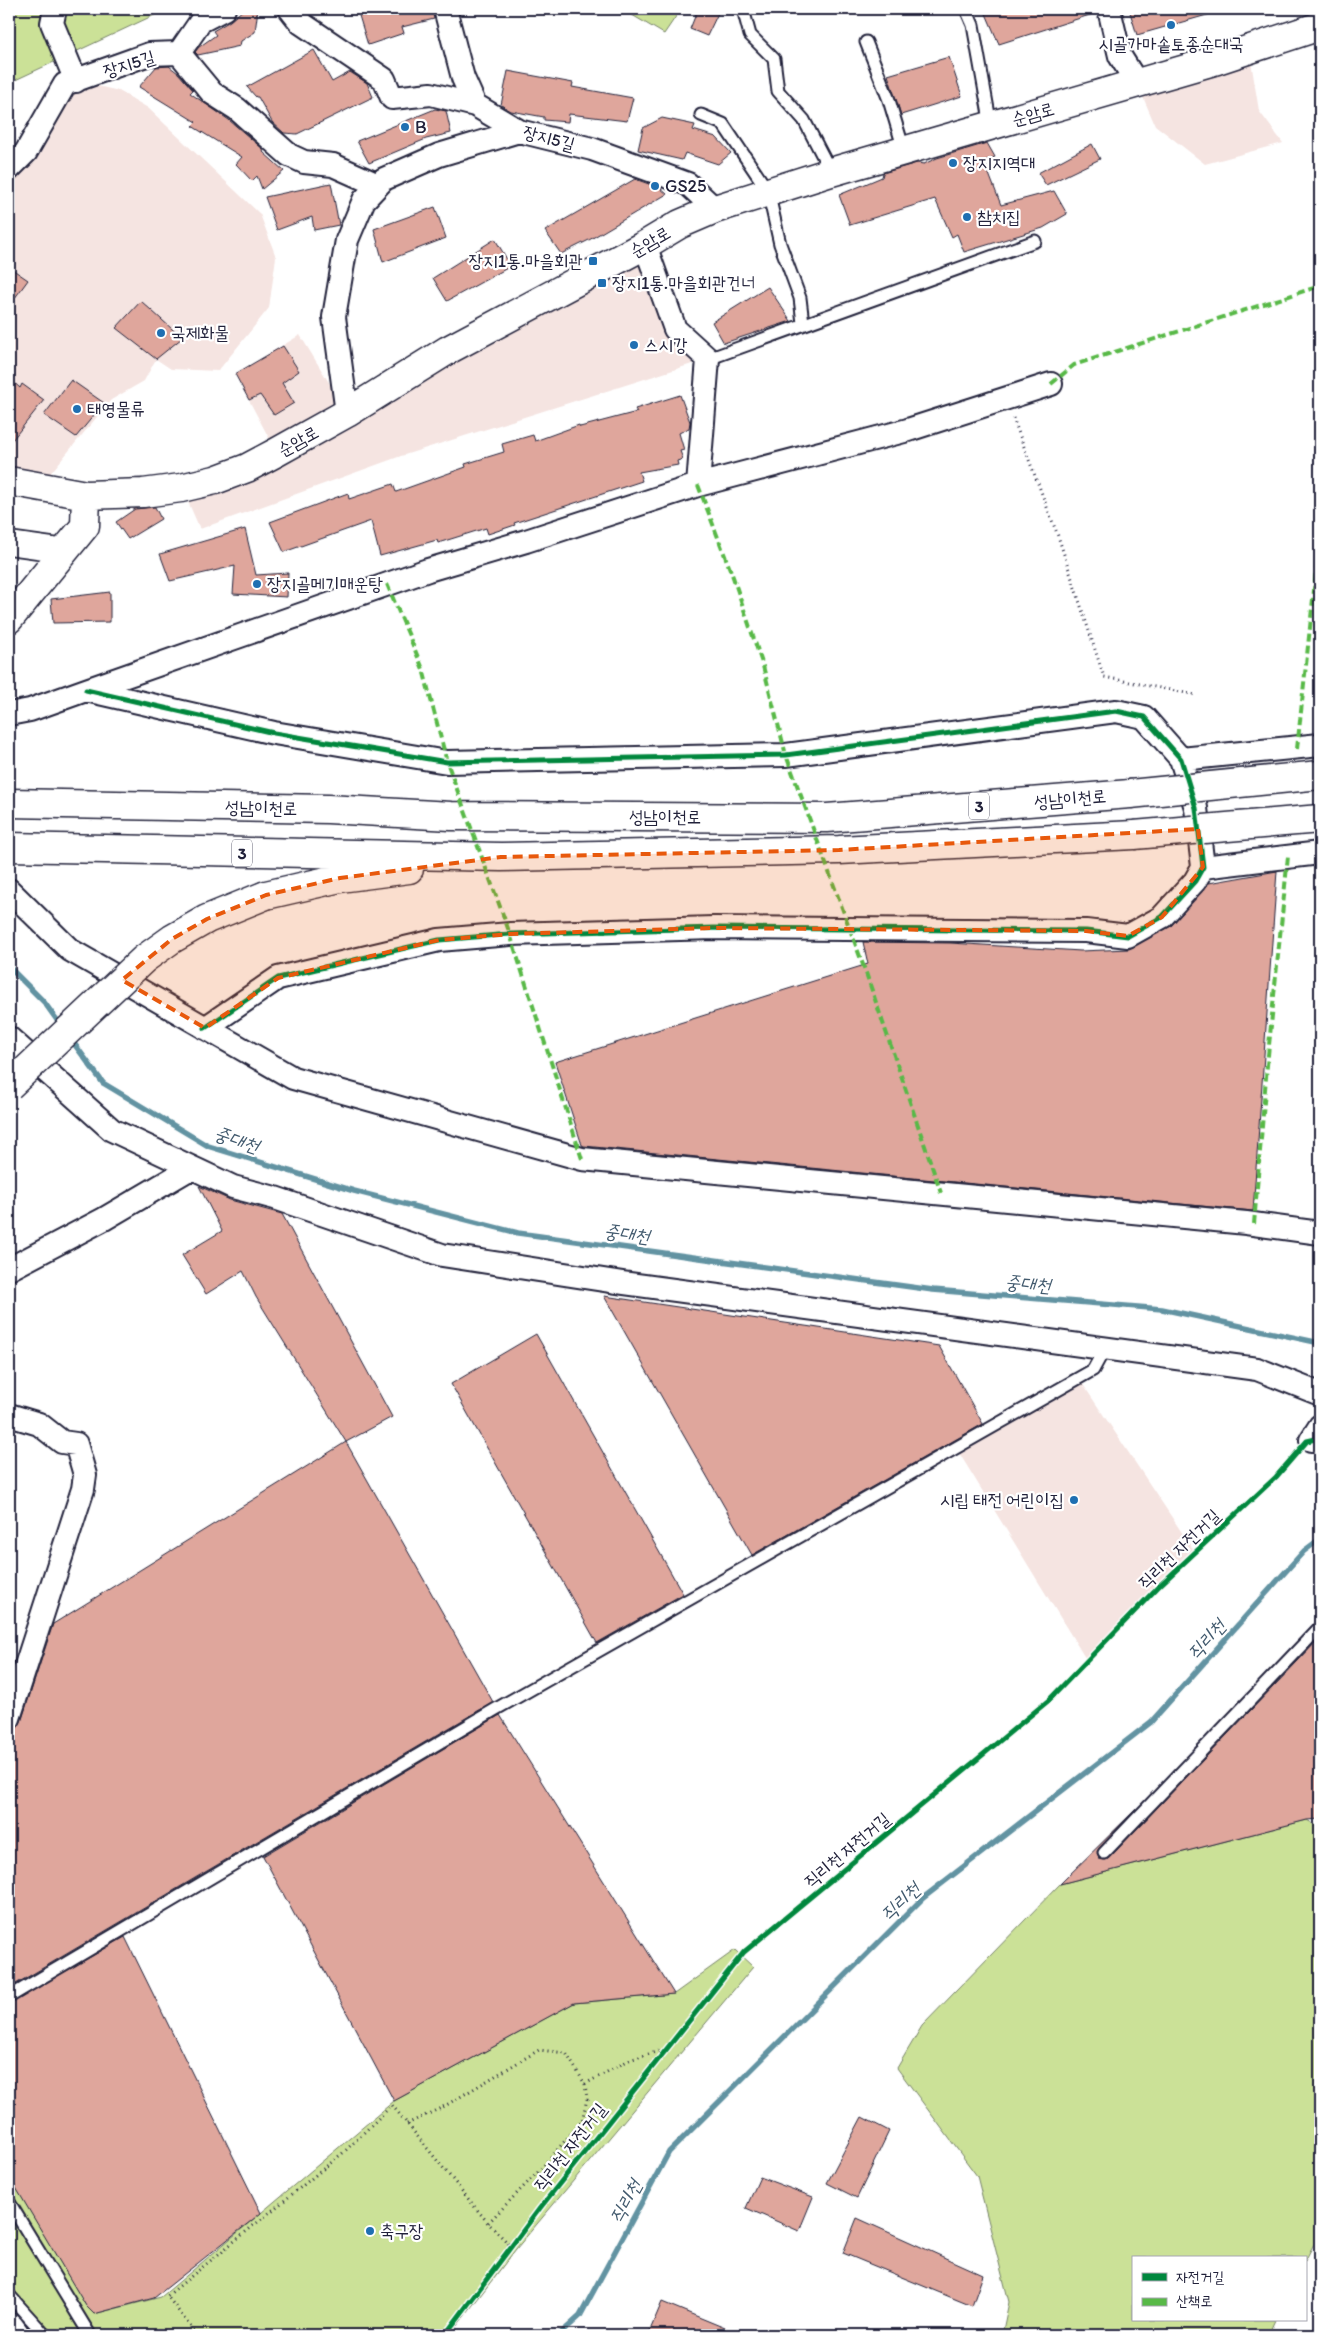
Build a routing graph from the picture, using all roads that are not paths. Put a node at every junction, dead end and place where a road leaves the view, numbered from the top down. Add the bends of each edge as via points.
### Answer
1 (54, 9) edge
2 (224, 9) edge
3 (290, 9) edge
4 (445, 9) edge
5 (743, 9) edge
6 (966, 9) edge
7 (1109, 9) edge
8 (1320, 26) edge
9 (866, 42) dead end
10 (179, 52) junction
11 (76, 81) junction
12 (1136, 83) junction
13 (475, 105) junction
14 (701, 115) dead end
15 (991, 126) junction
16 (519, 131) junction
17 (904, 150) junction
18 (9, 170) edge
19 (831, 172) junction
20 (378, 185) junction
21 (768, 191) junction
22 (715, 209) junction
23 (1035, 241) dead end
24 (645, 245) junction
25 (803, 324) junction
26 (708, 359) junction
27 (1051, 384) dead end
28 (347, 412) junction
29 (9, 481) edge
30 (698, 485) junction
31 (86, 495) junction
32 (9, 543) edge
33 (66, 551) junction
34 (9, 619) edge
35 (86, 690) junction
36 (9, 714) edge
37 (1320, 745) edge
38 (1181, 759) junction
39 (1320, 775) edge
40 (9, 803) edge
41 (1320, 819) edge
42 (9, 847) edge
43 (1320, 853) edge
44 (500, 857) junction
45 (1203, 867) junction
46 (9, 890) edge
47 (204, 1028) junction
48 (9, 1038) edge
49 (9, 1086) edge
50 (192, 1168) junction
51 (1320, 1233) edge
52 (9, 1269) edge
53 (1105, 1348) junction
54 (1320, 1394) edge
55 (9, 1415) edge
56 (1320, 1627) edge
57 (9, 1718) edge
58 (1104, 1853) dead end
59 (9, 1997) edge
60 (9, 2202) edge
61 (9, 2295) edge
62 (9, 2327) edge
63 (15, 2335) edge
64 (45, 2335) edge
65 (90, 2335) edge

1 - 11 street via 52,23
2 - 10 street, 장지5길 via 201,21
3 - 13 street, 장지5길 via 301,23 384,79 392,98 431,94
4 - 13 street via 463,78
5 - 19 lane via 750,35 774,59 778,90 804,120
6 - 15 lane via 973,25
7 - 12 street via 1120,56
8 - 12 main road, 순암로
9 - 17 lane
10 - 11 street, 장지5길 via 149,54
10 - 20 street via 212,93 237,109 289,154 304,162 333,165
11 - 18 street, 장지5길 via 65,84 26,152
12 - 15 main road, 순암로
13 - 16 street, 장지5길
14 - 21 lane via 724,124
15 - 17 main road, 순암로
16 - 20 street via 439,155 384,179
16 - 22 street, 장지5길 via 592,149 688,184
17 - 19 main road, 순암로
19 - 21 main road, 순암로
20 - 28 street via 364,200 347,240 334,317
21 - 22 main road, 순암로
21 - 25 lane via 780,244 800,298
22 - 24 main road, 순암로 via 680,224
23 - 25 lane
24 - 26 street via 675,329
24 - 28 main road, 순암로 via 448,350
25 - 26 lane
26 - 30 street
27 - 30 street via 908,430
28 - 31 main road, 순암로 via 247,468 215,480 143,493
29 - 31 main road, 순암로
30 - 35 street via 428,570
31 - 33 main road via 85,526
32 - 33 street
33 - 34 main road
35 - 36 street
35 - 38 street via 274,733 447,762 786,755 1116,711 1144,717
37 - 38 street
38 - 45 street via 1196,808
39 - 40 main road, 성남이천로 / 3, bridge via 827,818 451,816 328,809
41 - 44 main road, 성남이천로 / 3, bridge via 1134,835 839,850
42 - 44 main road, 성남이천로 / 3
43 - 45 street
44 - 49 main road, bridge via 340,878 266,896 208,919 144,959
45 - 47 street via 1195,881 1162,917 1128,936 1086,931 714,928 510,934 439,940 278,978
46 - 47 street via 70,950
47 - 51 street via 293,1078 582,1159 1246,1223
48 - 50 street via 112,1130
50 - 52 street
50 - 53 street via 234,1187 442,1255
53 - 54 street via 1257,1369
53 - 59 lane via 1093,1370 488,1714
55 - 57 street via 39,1424 62,1442 76,1444 85,1475
56 - 58 lane
60 - 65 lane
61 - 64 lane
62 - 63 main road

